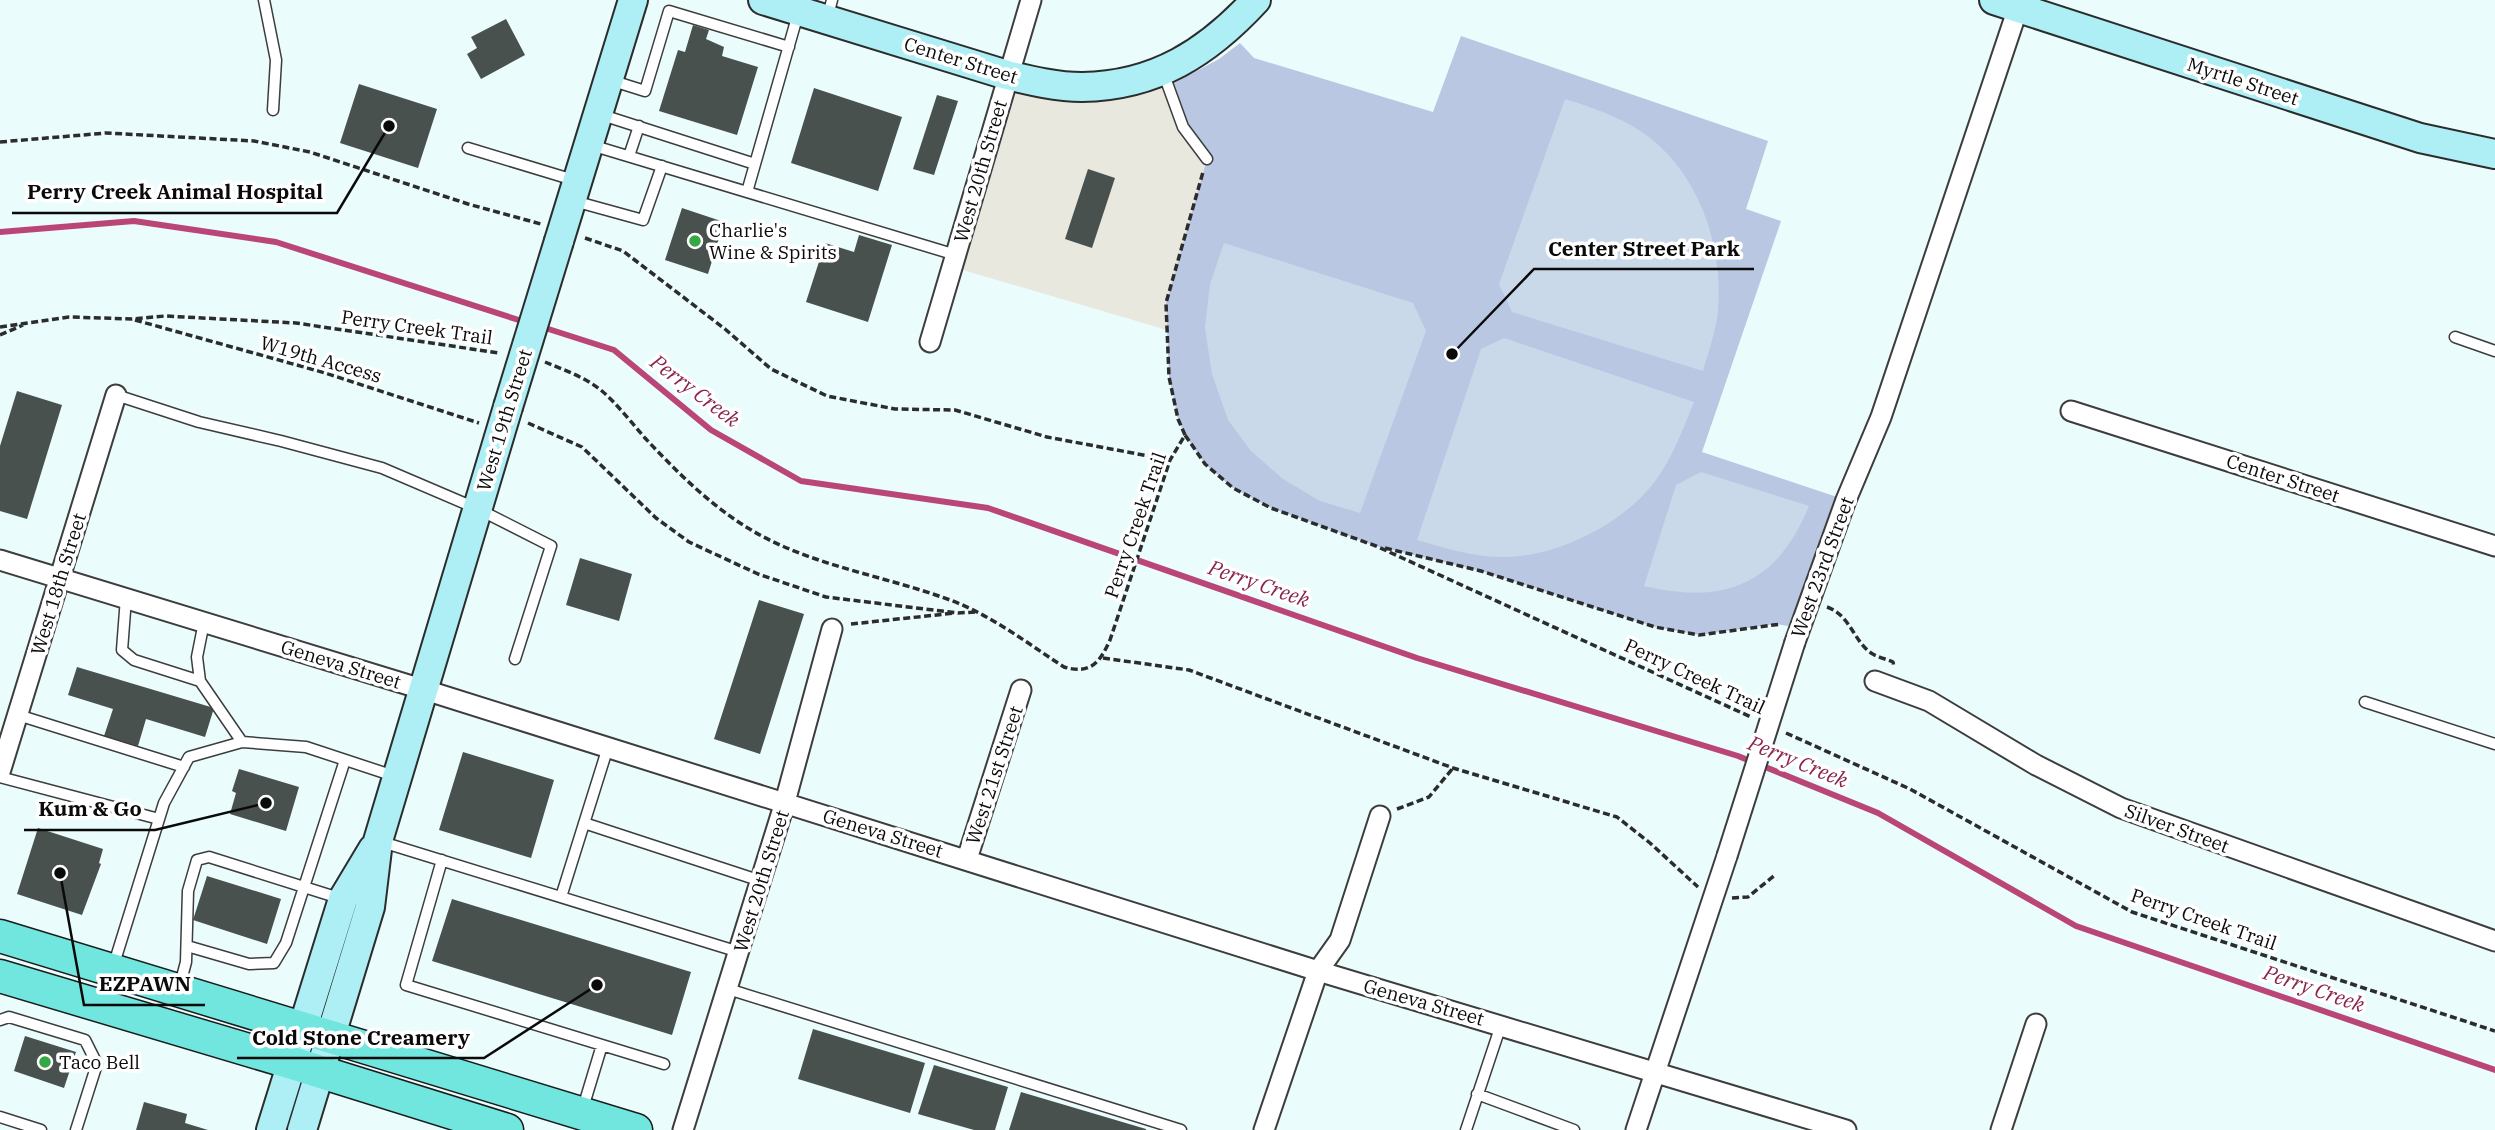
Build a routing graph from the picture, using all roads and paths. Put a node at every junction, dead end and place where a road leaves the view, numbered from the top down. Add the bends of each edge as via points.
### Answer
1 (264, 0) edge
2 (633, 0) edge
3 (763, 0) edge
4 (1031, 0) edge
5 (1256, 0) edge
6 (2006, 4) edge
7 (830, 10) edge
8 (799, 11) junction
9 (789, 47) junction
10 (1163, 71) junction
11 (1007, 75) junction
12 (608, 79) junction
13 (273, 110) dead end
14 (598, 113) junction
15 (639, 126) junction
16 (0, 142) edge
17 (589, 144) junction
18 (468, 148) dead end
19 (2495, 154) edge
20 (629, 156) junction
21 (1207, 159) joint
22 (755, 164) junction
23 (662, 166) junction
24 (574, 191) junction
25 (747, 192) junction
26 (561, 236) junction
27 (956, 255) junction
28 (132, 320) junction
29 (29, 323) junction
30 (0, 327) edge
31 (0, 334) edge
32 (2455, 337) dead end
33 (930, 342) dead end
34 (2495, 351) edge
35 (510, 355) dead end
36 (544, 362) dead end
37 (116, 395) joint
38 (2071, 411) dead end
39 (505, 418) junction
40 (1185, 435) junction
41 (1170, 460) junction
42 (478, 509) junction
43 (1376, 546) junction
44 (2495, 546) edge
45 (0, 560) edge
46 (60, 578) junction
47 (126, 598) junction
48 (1809, 601) junction
49 (978, 612) junction
50 (958, 613) junction
51 (204, 622) junction
52 (832, 629) joint
53 (1797, 635) junction
54 (1102, 658) junction
55 (515, 659) dead end
56 (200, 681) junction
57 (1875, 681) dead end
58 (425, 690) junction
59 (1021, 690) dead end
60 (1901, 691) junction
61 (2365, 702) dead end
62 (18, 715) junction
63 (1758, 720) dead end
64 (1783, 731) dead end
65 (242, 742) junction
66 (2495, 744) edge
67 (608, 747) junction
68 (345, 760) junction
69 (1, 766) edge
70 (184, 767) junction
71 (1452, 768) junction
72 (398, 778) junction
73 (785, 802) junction
74 (1380, 816) joint
75 (159, 819) junction
76 (584, 823) junction
77 (379, 841) junction
78 (967, 859) junction
79 (442, 860) junction
80 (1775, 876) dead end
81 (761, 881) junction
82 (304, 886) junction
83 (561, 897) junction
84 (343, 899) junction
85 (1713, 900) junction
86 (0, 936) edge
87 (2495, 941) edge
88 (187, 946) junction
89 (740, 952) junction
90 (112, 970) junction
91 (1318, 971) junction
92 (0, 976) edge
93 (728, 989) junction
94 (179, 990) junction
95 (0, 1020) edge
96 (2036, 1024) dead end
97 (1501, 1025) junction
98 (317, 1031) junction
99 (2495, 1031) edge
100 (602, 1045) junction
101 (664, 1064) dead end
102 (306, 1067) junction
103 (1656, 1074) junction
104 (1478, 1094) junction
105 (581, 1113) junction
106 (0, 1117) edge
107 (41, 1130) edge
108 (76, 1130) edge
109 (271, 1130) edge
110 (302, 1130) edge
111 (508, 1130) edge
112 (636, 1130) edge
113 (683, 1130) edge
114 (1181, 1130) edge
115 (1264, 1130) edge
116 (1466, 1130) edge
117 (1574, 1130) edge
118 (1636, 1130) edge
119 (1846, 1130) edge
120 (2001, 1130) edge

1 - 13 lane via 276,60
2 - 12 main road, West 19th Street
3 - 8 main road, Center Street
4 - 11 street, West 20th Street
5 - 10 main road via 1212,43
6 - 19 main road, Myrtle Street via 2420,138
6 - 48 street, West 23rd Street via 1881,417
7 - 8 main road, Center Street
7 - 11 main road, Center Street
8 - 9 lane
9 - 12 lane via 669,11 645,91
9 - 22 lane
10 - 11 main road, Center Street via 1121,83 1082,87
10 - 21 lane via 1183,127
11 - 27 street, West 20th Street
12 - 14 main road, West 19th Street
14 - 15 lane
14 - 17 main road, West 19th Street
15 - 20 lane
15 - 22 lane
16 - 26 path via 106,133 254,141 310,152
17 - 20 lane
17 - 24 main road, West 19th Street
18 - 24 lane
20 - 23 lane
21 - 40 path via 1166,303 1169,377
22 - 25 lane
23 - 24 lane via 643,220
23 - 25 lane
24 - 26 main road, West 19th Street
25 - 27 lane
26 - 39 main road, West 19th Street, bridge
26 - 41 path via 623,251 771,369 827,396 895,409 955,410 1046,437
27 - 33 street, West 20th Street
28 - 29 path, Perry Creek Trail via 69,317
28 - 35 path, Perry Creek Trail via 165,316 296,323
28 - 39 path, W19th Access
29 - 30 path, Perry Creek Trail
29 - 31 path
32 - 34 lane
36 - 49 path via 582,377 602,391 702,494 740,524 816,560 949,599
37 - 42 lane via 199,422 382,468
37 - 46 street, West 18th Street
38 - 44 street, Center Street
39 - 42 main road, West 19th Street
39 - 50 path, W19th Access via 582,447 689,542 758,574 826,597
40 - 41 path, Perry Creek Trail
40 - 43 path, Perry Creek Trail via 1205,464 1233,488 1270,508
41 - 54 path, Perry Creek Trail
42 - 55 lane via 551,546
42 - 58 main road, West 19th Street
43 - 53 path via 1481,571 1655,627 1699,635 1776,624
43 - 63 path, Perry Creek Trail
45 - 46 street, Geneva Street
46 - 47 street, Geneva Street
46 - 62 street, West 18th Street
47 - 51 street, Geneva Street
47 - 56 lane via 122,650 135,660
48 - 53 street, West 23rd Street
48 - 60 path via 1837,610 1871,653 1893,662
49 - 50 path
49 - 54 path via 1064,667 1077,671
50 - 52 path via 856,622
51 - 56 lane via 197,657
51 - 58 street, Geneva Street
52 - 73 street, West 20th Street
53 - 85 street, West 23rd Street, bridge
54 - 71 path via 1189,670
56 - 65 lane
57 - 60 street, Silver Street
58 - 67 street, Geneva Street
58 - 72 main road, West 19th Street
59 - 78 street, West 21st Street
60 - 87 street, Silver Street via 1929,701 2036,765 2121,808
61 - 66 lane
62 - 69 street, West 18th Street
62 - 70 lane
64 - 99 path, Perry Creek Trail via 1910,789 2132,912
65 - 68 lane via 306,747
65 - 70 lane via 189,757
67 - 73 street, Geneva Street
67 - 76 lane
68 - 72 lane
68 - 82 lane
69 - 75 lane
70 - 75 lane
71 - 74 path via 1429,797
71 - 85 path via 1617,817
72 - 77 main road, West 19th Street
73 - 78 street, Geneva Street
73 - 81 street, West 20th Street
74 - 91 street via 1340,940
75 - 90 lane
76 - 81 lane
76 - 83 lane
77 - 79 lane
77 - 84 main road, West 19th Street
77 - 98 main road, West 19th Street via 370,907
78 - 91 street, Geneva Street
79 - 83 lane
79 - 100 lane via 405,985
80 - 85 path via 1748,897
81 - 89 street, West 20th Street
82 - 84 lane
82 - 88 lane via 286,943 274,963 248,964
82 - 88 lane via 209,857 197,860 188,891
83 - 89 lane
84 - 98 main road, West 19th Street
85 - 103 street, West 23rd Street
86 - 90 main road
88 - 94 lane
89 - 93 street, West 20th Street
90 - 94 main road
91 - 97 street, Geneva Street
91 - 115 street
92 - 102 main road
93 - 113 street, West 20th Street
93 - 114 lane
94 - 98 main road
95 - 108 lane via 9,1017 85,1040 97,1064
96 - 120 street
97 - 103 street, Geneva Street
97 - 104 lane
98 - 102 main road, West 19th Street
98 - 105 main road
100 - 101 lane
100 - 105 lane
102 - 109 main road, West 19th Street
102 - 110 main road, West 19th Street
102 - 111 main road
103 - 118 street, West 23rd Street
103 - 119 street, Geneva Street
104 - 116 lane
104 - 117 lane
105 - 112 main road
106 - 107 lane

